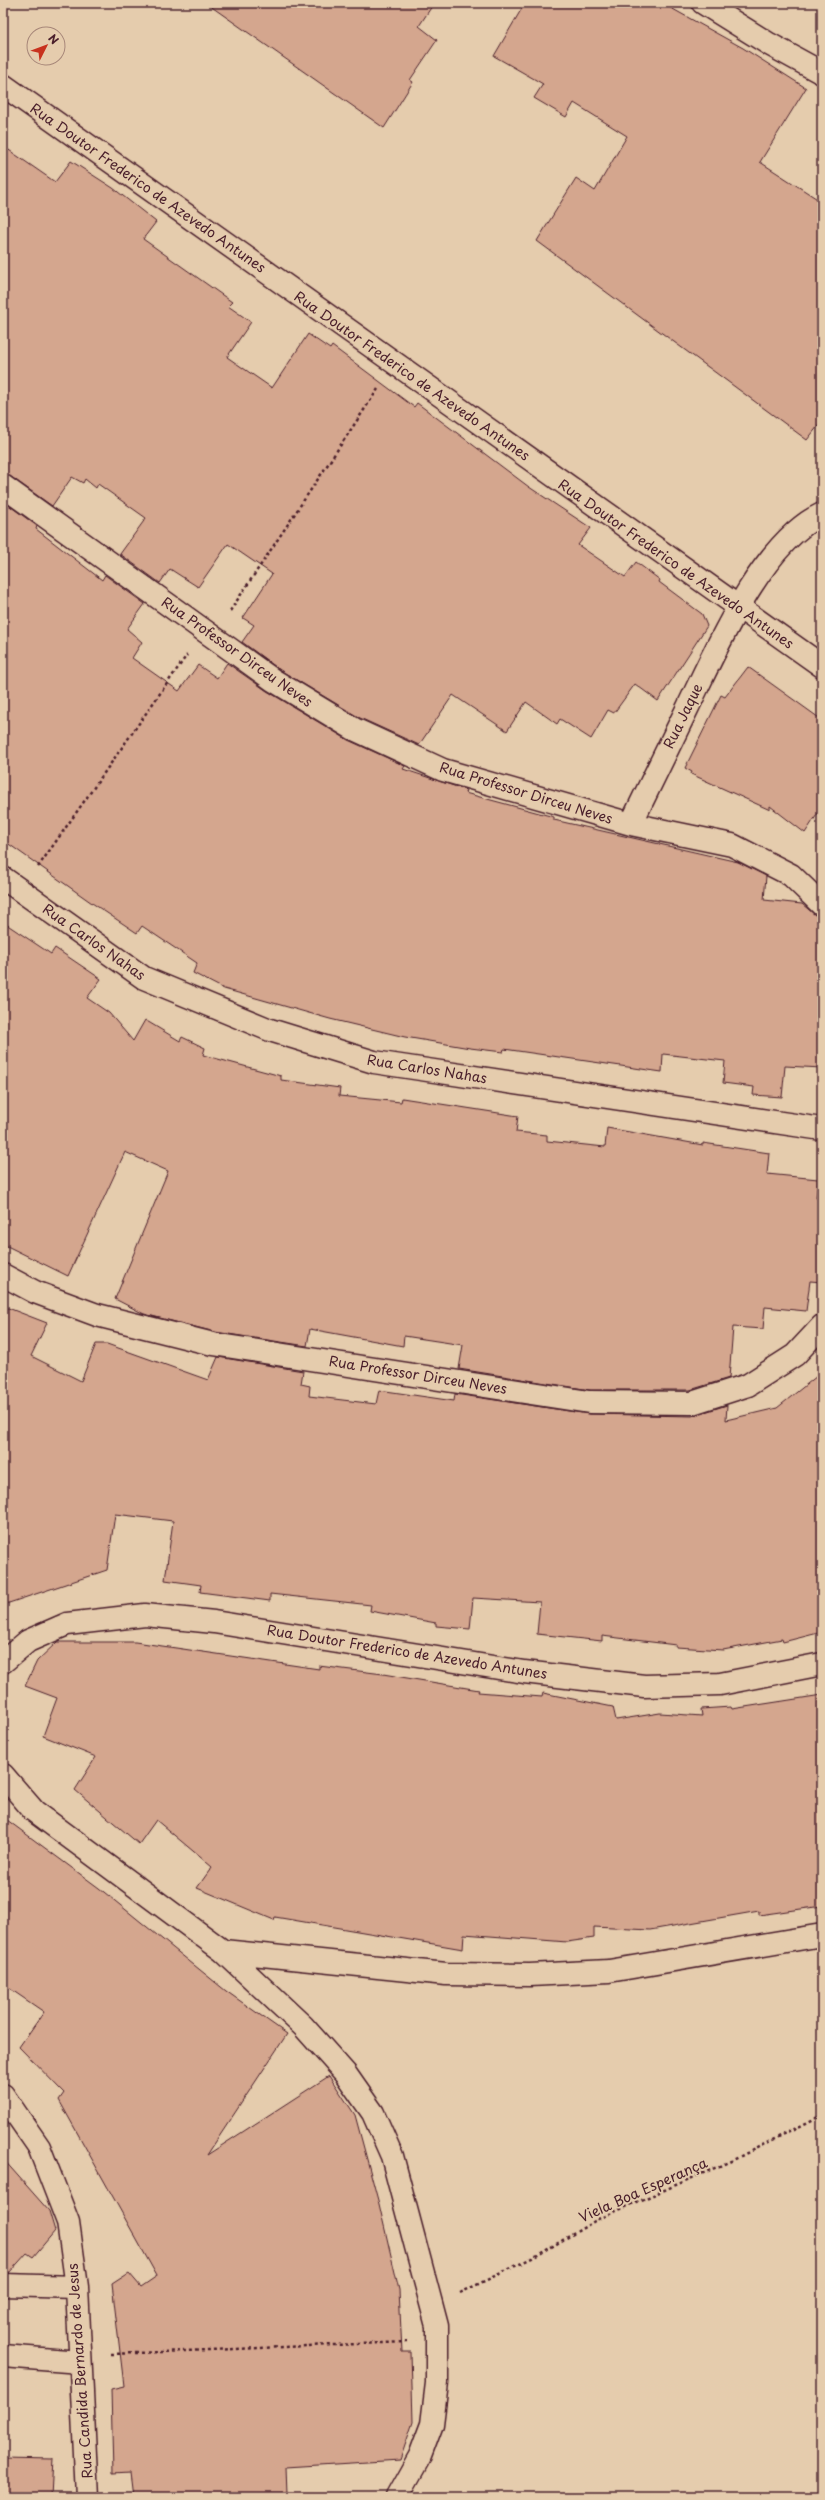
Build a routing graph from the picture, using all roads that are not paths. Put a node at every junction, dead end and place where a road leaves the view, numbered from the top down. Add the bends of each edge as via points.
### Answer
1 (703, 3) edge
2 (822, 73) edge
3 (3, 85) edge
4 (3, 486) edge
5 (822, 514) edge
6 (739, 608) junction
7 (822, 666) edge
8 (630, 824) junction
9 (3, 878) edge
10 (822, 906) edge
11 (822, 1129) edge
12 (3, 1275) edge
13 (822, 1326) edge
14 (3, 1662) edge
15 (822, 1664) edge
16 (3, 1775) edge
17 (822, 1935) edge
18 (222, 1952) junction
19 (3, 2095) edge
20 (3, 2285) edge
21 (77, 2287) junction
22 (3, 2356) edge
23 (80, 2359) junction
24 (87, 2497) edge
25 (398, 2497) edge

1 - 2 street
3 - 6 street, Rua Doutor Frederico de Azevedo Antunes
4 - 8 street, Rua Professor Dirceu Neves via 273,680 354,729 443,770
5 - 6 street, Rua Jaque via 790,537 769,560
6 - 7 street, Rua Doutor Frederico de Azevedo Antunes
6 - 8 street, Rua Jaque via 718,644
8 - 10 street, Rua Professor Dirceu Neves via 732,845 791,875
9 - 11 street, Rua Carlos Nahas via 144,978 270,1030 374,1062
12 - 13 street, Rua Professor Dirceu Neves via 35,1292 98,1315 213,1344 589,1402 692,1403 748,1385 795,1355
14 - 15 street, Rua Doutor Frederico de Azevedo Antunes via 28,1641 67,1624 145,1615 214,1622 524,1672 644,1686 720,1684
16 - 18 street via 34,1811
17 - 18 street via 609,1971 530,1975 446,1974
18 - 25 street via 303,2026 345,2073 373,2113 392,2156 437,2326 437,2382 432,2424 420,2456
19 - 21 street, Rua Candida Bernardo de Jesus via 40,2147 68,2222
20 - 21 street
21 - 23 street, Rua Candida Bernardo de Jesus
22 - 23 street
23 - 24 street, Rua Candida Bernardo de Jesus

